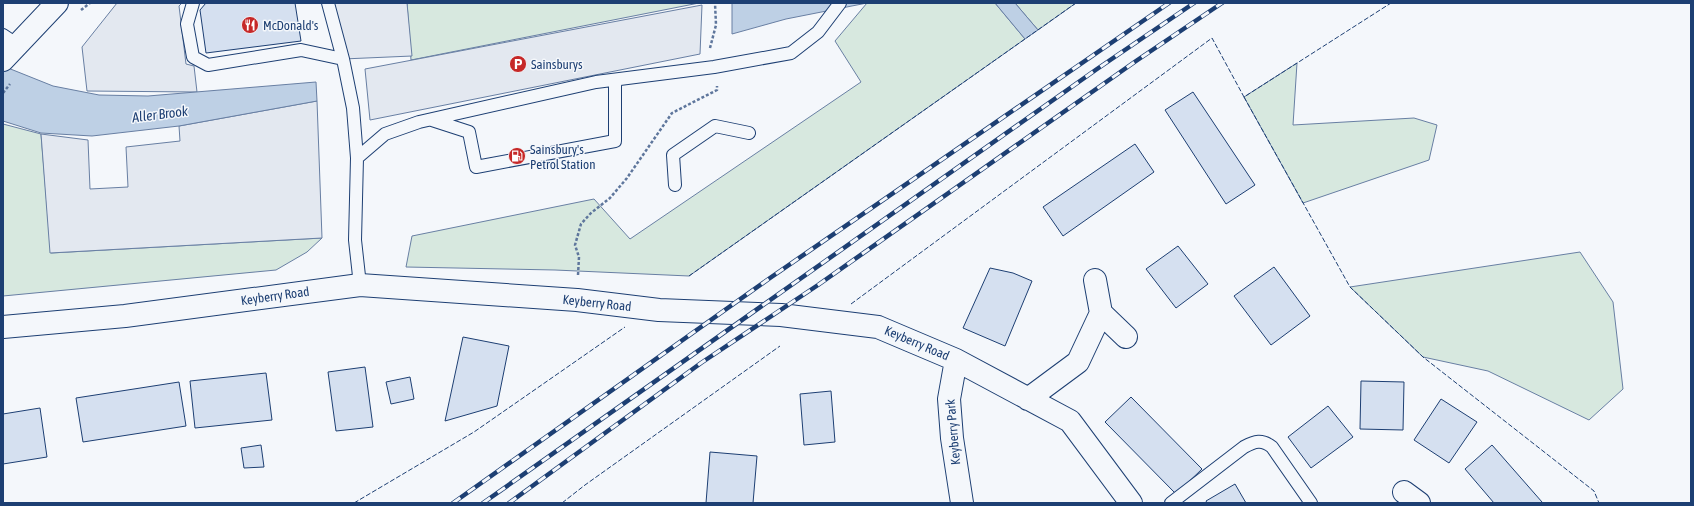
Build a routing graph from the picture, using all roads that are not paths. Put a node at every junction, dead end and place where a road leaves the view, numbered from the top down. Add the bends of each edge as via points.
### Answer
1 (57, 3) edge
2 (192, 3) edge
3 (328, 3) edge
4 (840, 3) edge
5 (11, 40) edge
6 (343, 59) junction
7 (3, 60) edge
8 (615, 80) junction
9 (431, 120) junction
10 (749, 133) dead end
11 (357, 158) junction
12 (675, 185) dead end
13 (1095, 280) dead end
14 (360, 285) junction
15 (1101, 313) junction
16 (3, 327) edge
17 (1126, 338) dead end
18 (956, 360) junction
19 (1028, 399) junction
20 (962, 503) edge
21 (1131, 503) edge
22 (1171, 503) edge
23 (1310, 503) edge

1 - 5 street
2 - 6 lane via 187,24 193,57 208,65 301,50
3 - 6 lane
4 - 8 lane via 818,32 791,53 714,67
5 - 7 street
6 - 11 lane via 353,108
8 - 9 lane via 596,82
8 - 9 lane via 615,141 476,167 469,132
9 - 11 lane via 385,134
10 - 12 lane via 715,126 673,155
11 - 14 lane via 355,240
13 - 15 street
14 - 16 street, Keyberry Road via 125,316
14 - 18 street, Keyberry Road via 577,300 659,310 780,315 878,326
15 - 17 street
15 - 19 street via 1078,362
18 - 19 street, Keyberry Road
18 - 20 street, Keyberry Park via 949,399
19 - 21 street, Keyberry Road via 1070,421
22 - 23 lane via 1255,441 1266,442 1272,448

